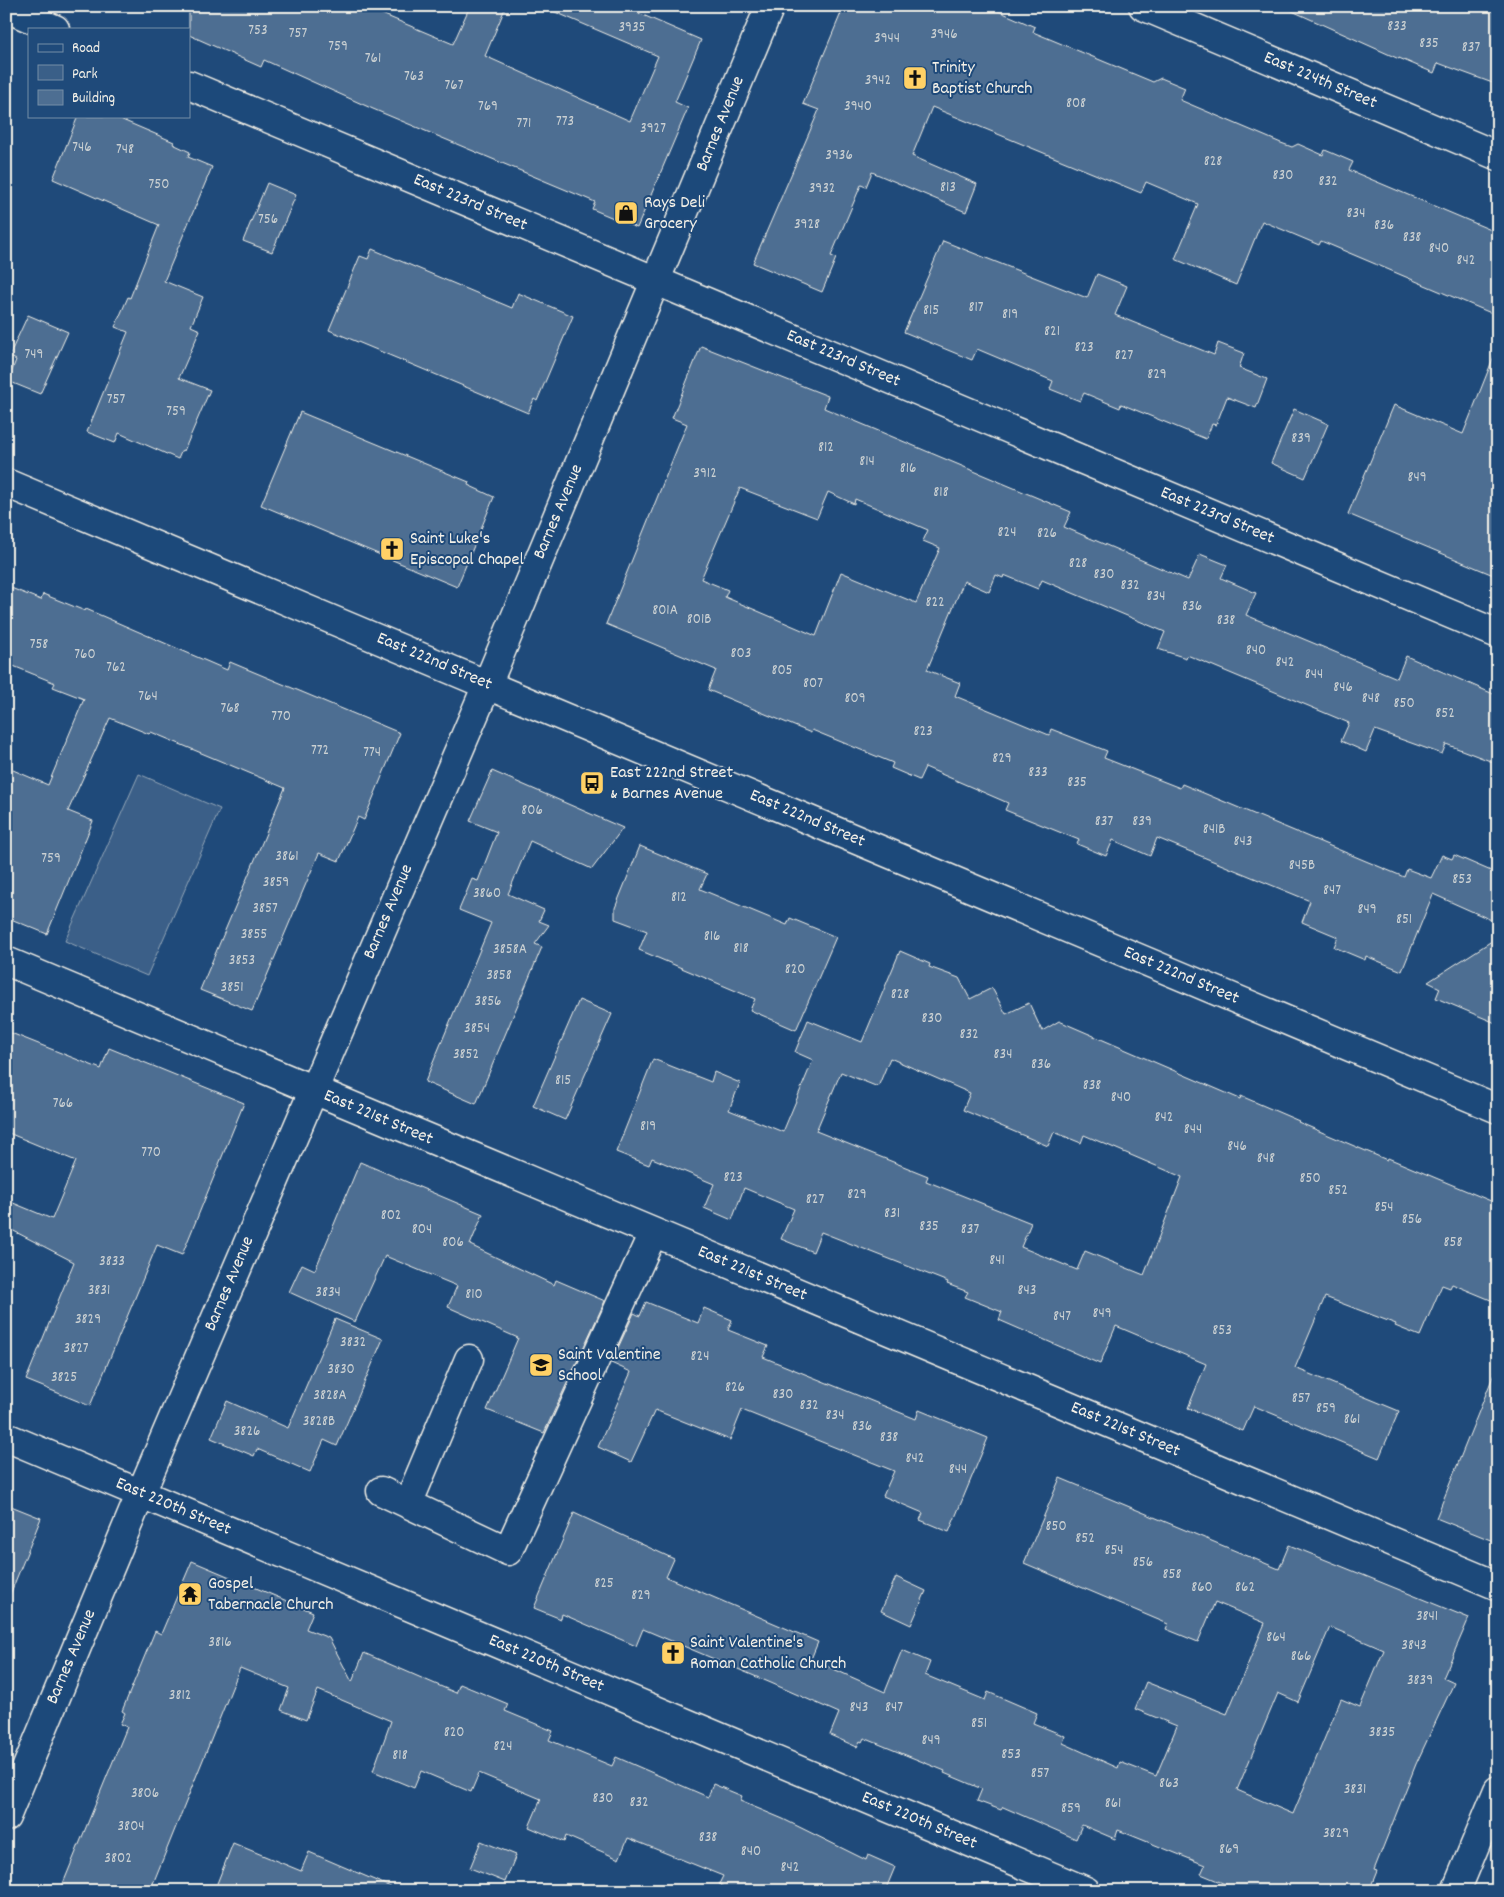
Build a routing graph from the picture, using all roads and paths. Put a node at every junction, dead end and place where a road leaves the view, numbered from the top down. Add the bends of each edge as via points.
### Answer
1 (770, 6) edge
2 (1143, 6) edge
3 (6, 8) edge
4 (53, 28) edge
5 (190, 85) edge
6 (1498, 156) edge
7 (656, 281) junction
8 (6, 482) edge
9 (1498, 634) edge
10 (487, 685) junction
11 (6, 961) edge
12 (312, 1090) junction
13 (1498, 1109) edge
14 (654, 1232) junction
15 (469, 1359) dead end
16 (6, 1437) edge
17 (380, 1491) dead end
18 (141, 1493) junction
19 (408, 1504) junction
20 (1498, 1586) edge
21 (1498, 1790) edge
22 (6, 1816) edge
23 (1492, 1819) edge
24 (1086, 1891) edge
25 (1456, 1891) edge

1 - 7 street, Barnes Avenue
2 - 6 street, East 224th Street
3 - 4 street
5 - 7 street, East 223rd Street
7 - 9 street, East 223rd Street
7 - 10 street, Barnes Avenue
8 - 10 street, East 222nd Street
10 - 12 street, Barnes Avenue
10 - 13 street, East 222nd Street
11 - 12 street, East 221st Street
12 - 14 street, East 221st Street
12 - 18 street, Barnes Avenue
14 - 19 street via 508,1551
14 - 20 street, East 221st Street
15 - 19 street
16 - 18 street, East 220th Street
17 - 19 street
18 - 22 street, Barnes Avenue
18 - 24 street, East 220th Street
21 - 23 street
23 - 25 street

